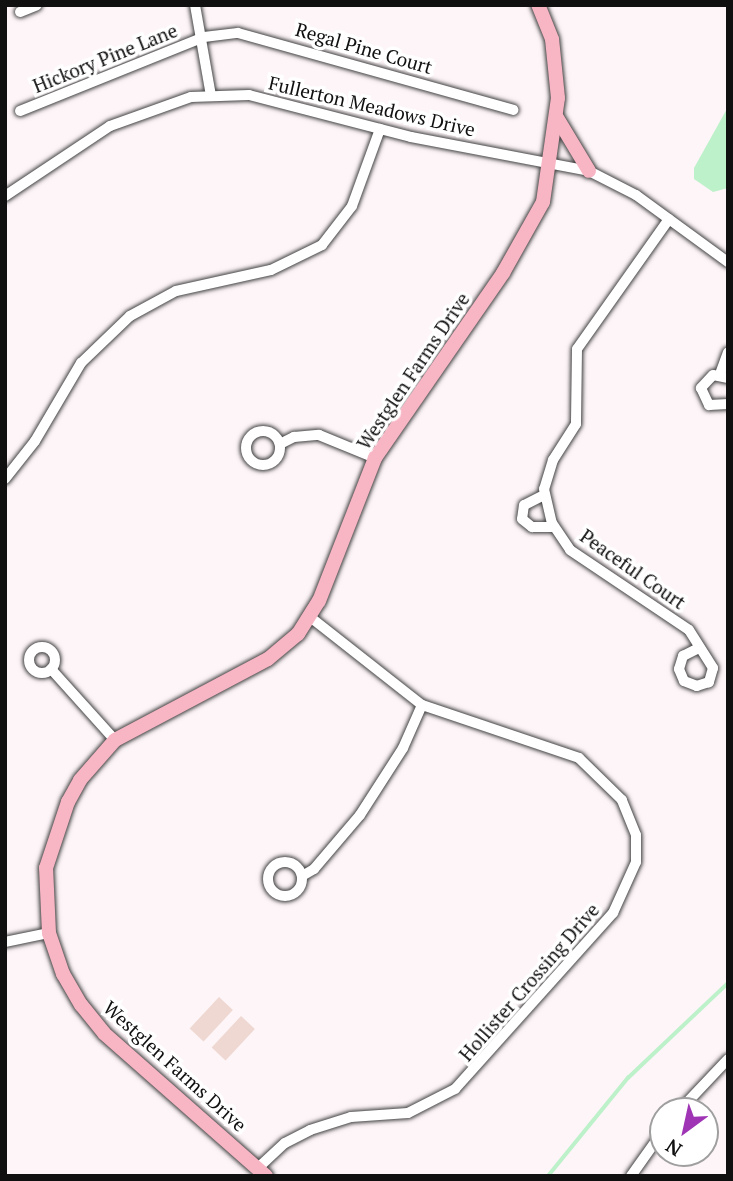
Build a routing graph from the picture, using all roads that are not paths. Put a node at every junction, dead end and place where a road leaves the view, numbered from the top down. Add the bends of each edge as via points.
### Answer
1 (37, 5) edge
2 (195, 5) edge
3 (538, 5) edge
4 (20, 12) dead end
5 (204, 37) junction
6 (211, 96) junction
7 (513, 110) dead end
8 (20, 111) dead end
9 (556, 116) junction
10 (380, 129) junction
11 (550, 162) junction
12 (589, 171) junction
13 (5, 195) edge
14 (669, 219) junction
15 (728, 262) edge
16 (728, 352) edge
17 (724, 376) edge
18 (728, 404) edge
19 (280, 444) dead end
20 (375, 458) junction
21 (5, 479) edge
22 (544, 495) junction
23 (554, 527) junction
24 (310, 617) junction
25 (697, 649) dead end
26 (51, 669) dead end
27 (422, 705) junction
28 (115, 740) junction
29 (302, 876) dead end
30 (49, 933) junction
31 (5, 942) edge
32 (728, 1059) edge
33 (692, 1097) edge
34 (649, 1151) edge
35 (262, 1171) edge
36 (631, 1176) edge

1 - 4 street
2 - 5 street
3 - 9 street, Westglen Farms Drive via 556,68
5 - 6 street
5 - 7 street, Regal Pine Court via 238,33 278,42
5 - 8 street, Hickory Pine Lane
6 - 10 street, Fullerton Meadows Drive via 249,95 292,103
6 - 13 street, Fullerton Meadows Drive via 191,97 110,126
9 - 11 street, Westglen Farms Drive
9 - 12 street
10 - 11 street, Fullerton Meadows Drive
10 - 21 street via 352,206 322,245 271,270 176,291 130,316 81,362 35,441
11 - 12 street, Fullerton Meadows Drive
11 - 20 street, Westglen Farms Drive via 543,202 526,239
12 - 14 street, Fullerton Meadows Drive
14 - 15 street, Fullerton Meadows Drive
14 - 22 street via 577,349 576,424 548,471
16 - 17 street
17 - 18 street via 707,377 702,395 715,407
19 - 20 street via 294,437 319,435
20 - 24 street, Westglen Farms Drive via 326,588
22 - 23 street, Peaceful Court
22 - 23 street via 524,505 522,519 532,527
23 - 25 street, Peaceful Court via 570,550 680,622
24 - 27 street, Hollister Crossing Drive
24 - 28 street, Westglen Farms Drive via 268,659
26 - 28 street
27 - 29 street via 403,748 360,815 314,869
27 - 35 street, Hollister Crossing Drive via 489,731 565,751 587,764 610,784 626,809 636,835 634,869 613,914 455,1089 408,1113 351,1117 310,1130 285,1143
28 - 30 street, Westglen Farms Drive via 80,780 59,824 44,892
30 - 31 street
30 - 35 street, Westglen Farms Drive via 63,974 93,1021
32 - 33 street
34 - 36 street

